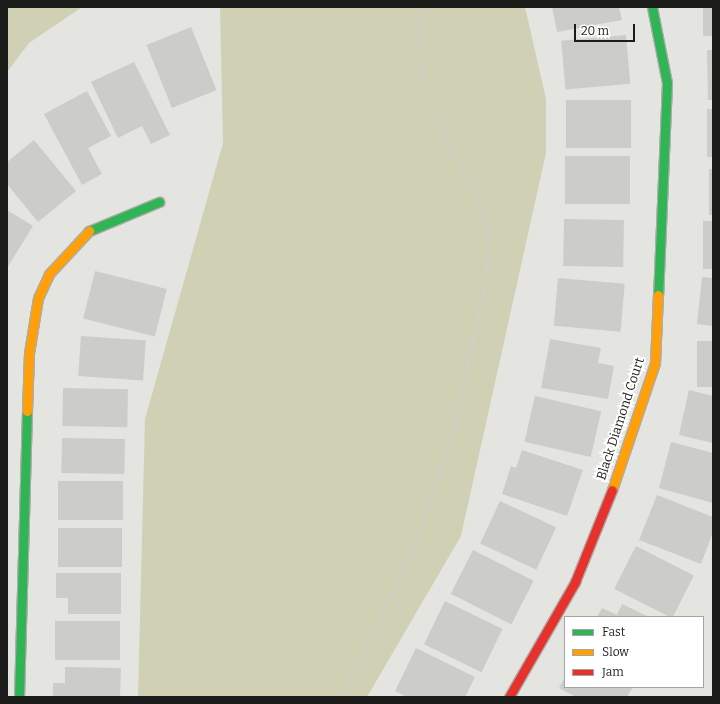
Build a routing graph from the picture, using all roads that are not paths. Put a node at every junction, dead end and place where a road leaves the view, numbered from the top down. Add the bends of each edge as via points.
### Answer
1 (652, 7) edge
2 (159, 202) dead end
3 (19, 697) edge
4 (509, 697) edge

1 - 4 street, Black Diamond Court via 666,83 655,363 612,490 575,582
2 - 3 street via 87,232 49,274 38,298 29,353

